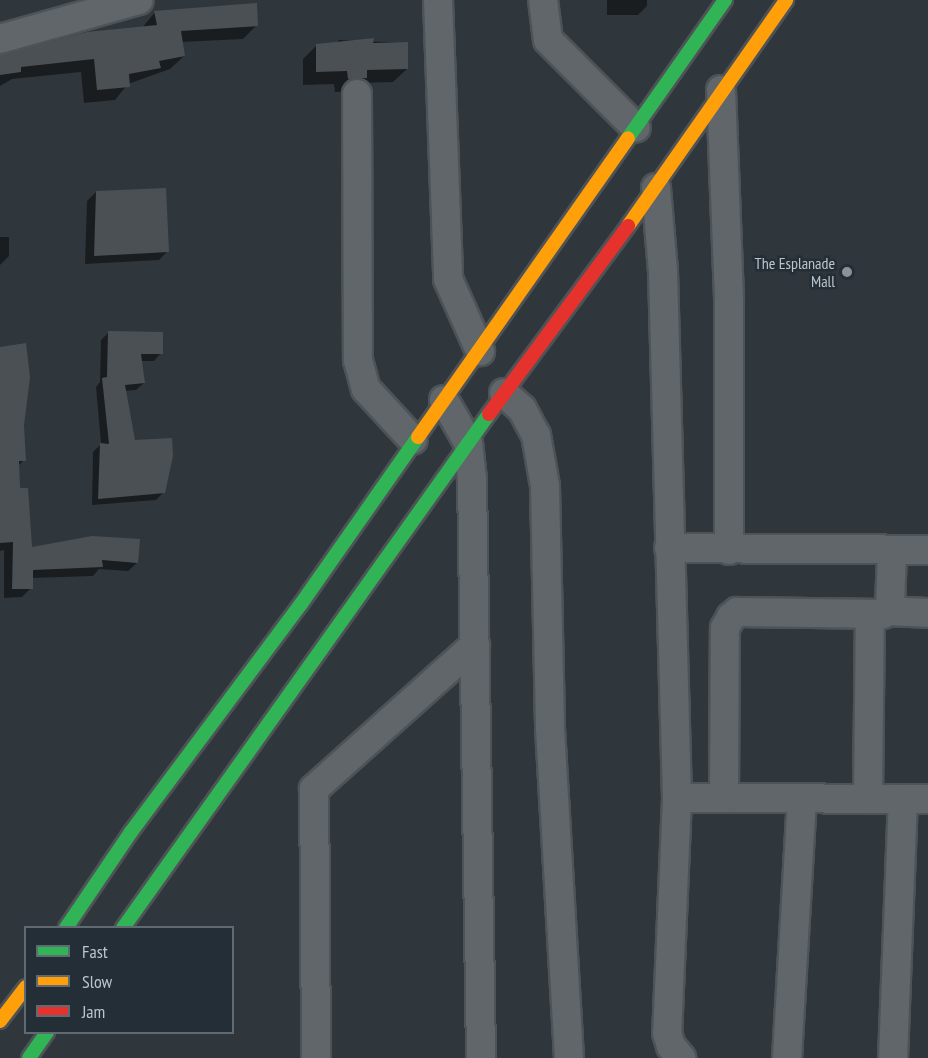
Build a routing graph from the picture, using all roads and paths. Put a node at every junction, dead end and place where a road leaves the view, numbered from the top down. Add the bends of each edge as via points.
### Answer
1 (139, 0) edge
2 (438, 0) edge
3 (543, 0) edge
4 (725, 0) edge
5 (786, 0) edge
6 (0, 39) edge
7 (721, 90) junction
8 (357, 94) dead end
9 (636, 128) junction
10 (656, 188) junction
11 (480, 351) junction
12 (504, 393) junction
13 (444, 400) junction
14 (413, 440) junction
15 (468, 441) junction
16 (669, 548) junction
17 (729, 550) junction
18 (892, 550) junction
19 (928, 550) edge
20 (878, 613) junction
21 (928, 613) edge
22 (475, 645) junction
23 (676, 798) junction
24 (724, 798) junction
25 (802, 798) junction
26 (868, 799) junction
27 (916, 799) edge
28 (67, 926) edge
29 (124, 926) edge
30 (24, 990) edge
31 (0, 1021) edge
32 (46, 1034) edge
33 (28, 1058) edge
34 (316, 1058) edge
35 (481, 1058) edge
36 (569, 1058) edge
37 (681, 1058) edge
38 (787, 1058) edge
39 (893, 1058) edge

1 - 6 street
2 - 11 street via 448,279
3 - 9 street via 548,40
4 - 9 street
5 - 7 street
7 - 10 street
7 - 17 street via 729,300
8 - 14 street via 358,360 366,389
9 - 11 street
10 - 12 street
10 - 16 street via 663,271
11 - 13 street
12 - 15 street
12 - 36 street via 522,410 536,435 545,486 550,728
13 - 14 street
13 - 15 street
14 - 28 street via 301,604 131,832
15 - 22 street
15 - 29 street
16 - 17 street
16 - 23 street
17 - 18 street
18 - 19 street
18 - 20 street via 890,608
20 - 21 street
20 - 24 street via 737,612 730,617 725,628
20 - 26 street
22 - 34 street via 314,789
22 - 35 street
23 - 24 street
23 - 37 street via 667,1033
24 - 25 street
25 - 26 street
25 - 38 street
26 - 27 street
27 - 39 street
30 - 31 street
32 - 33 street

